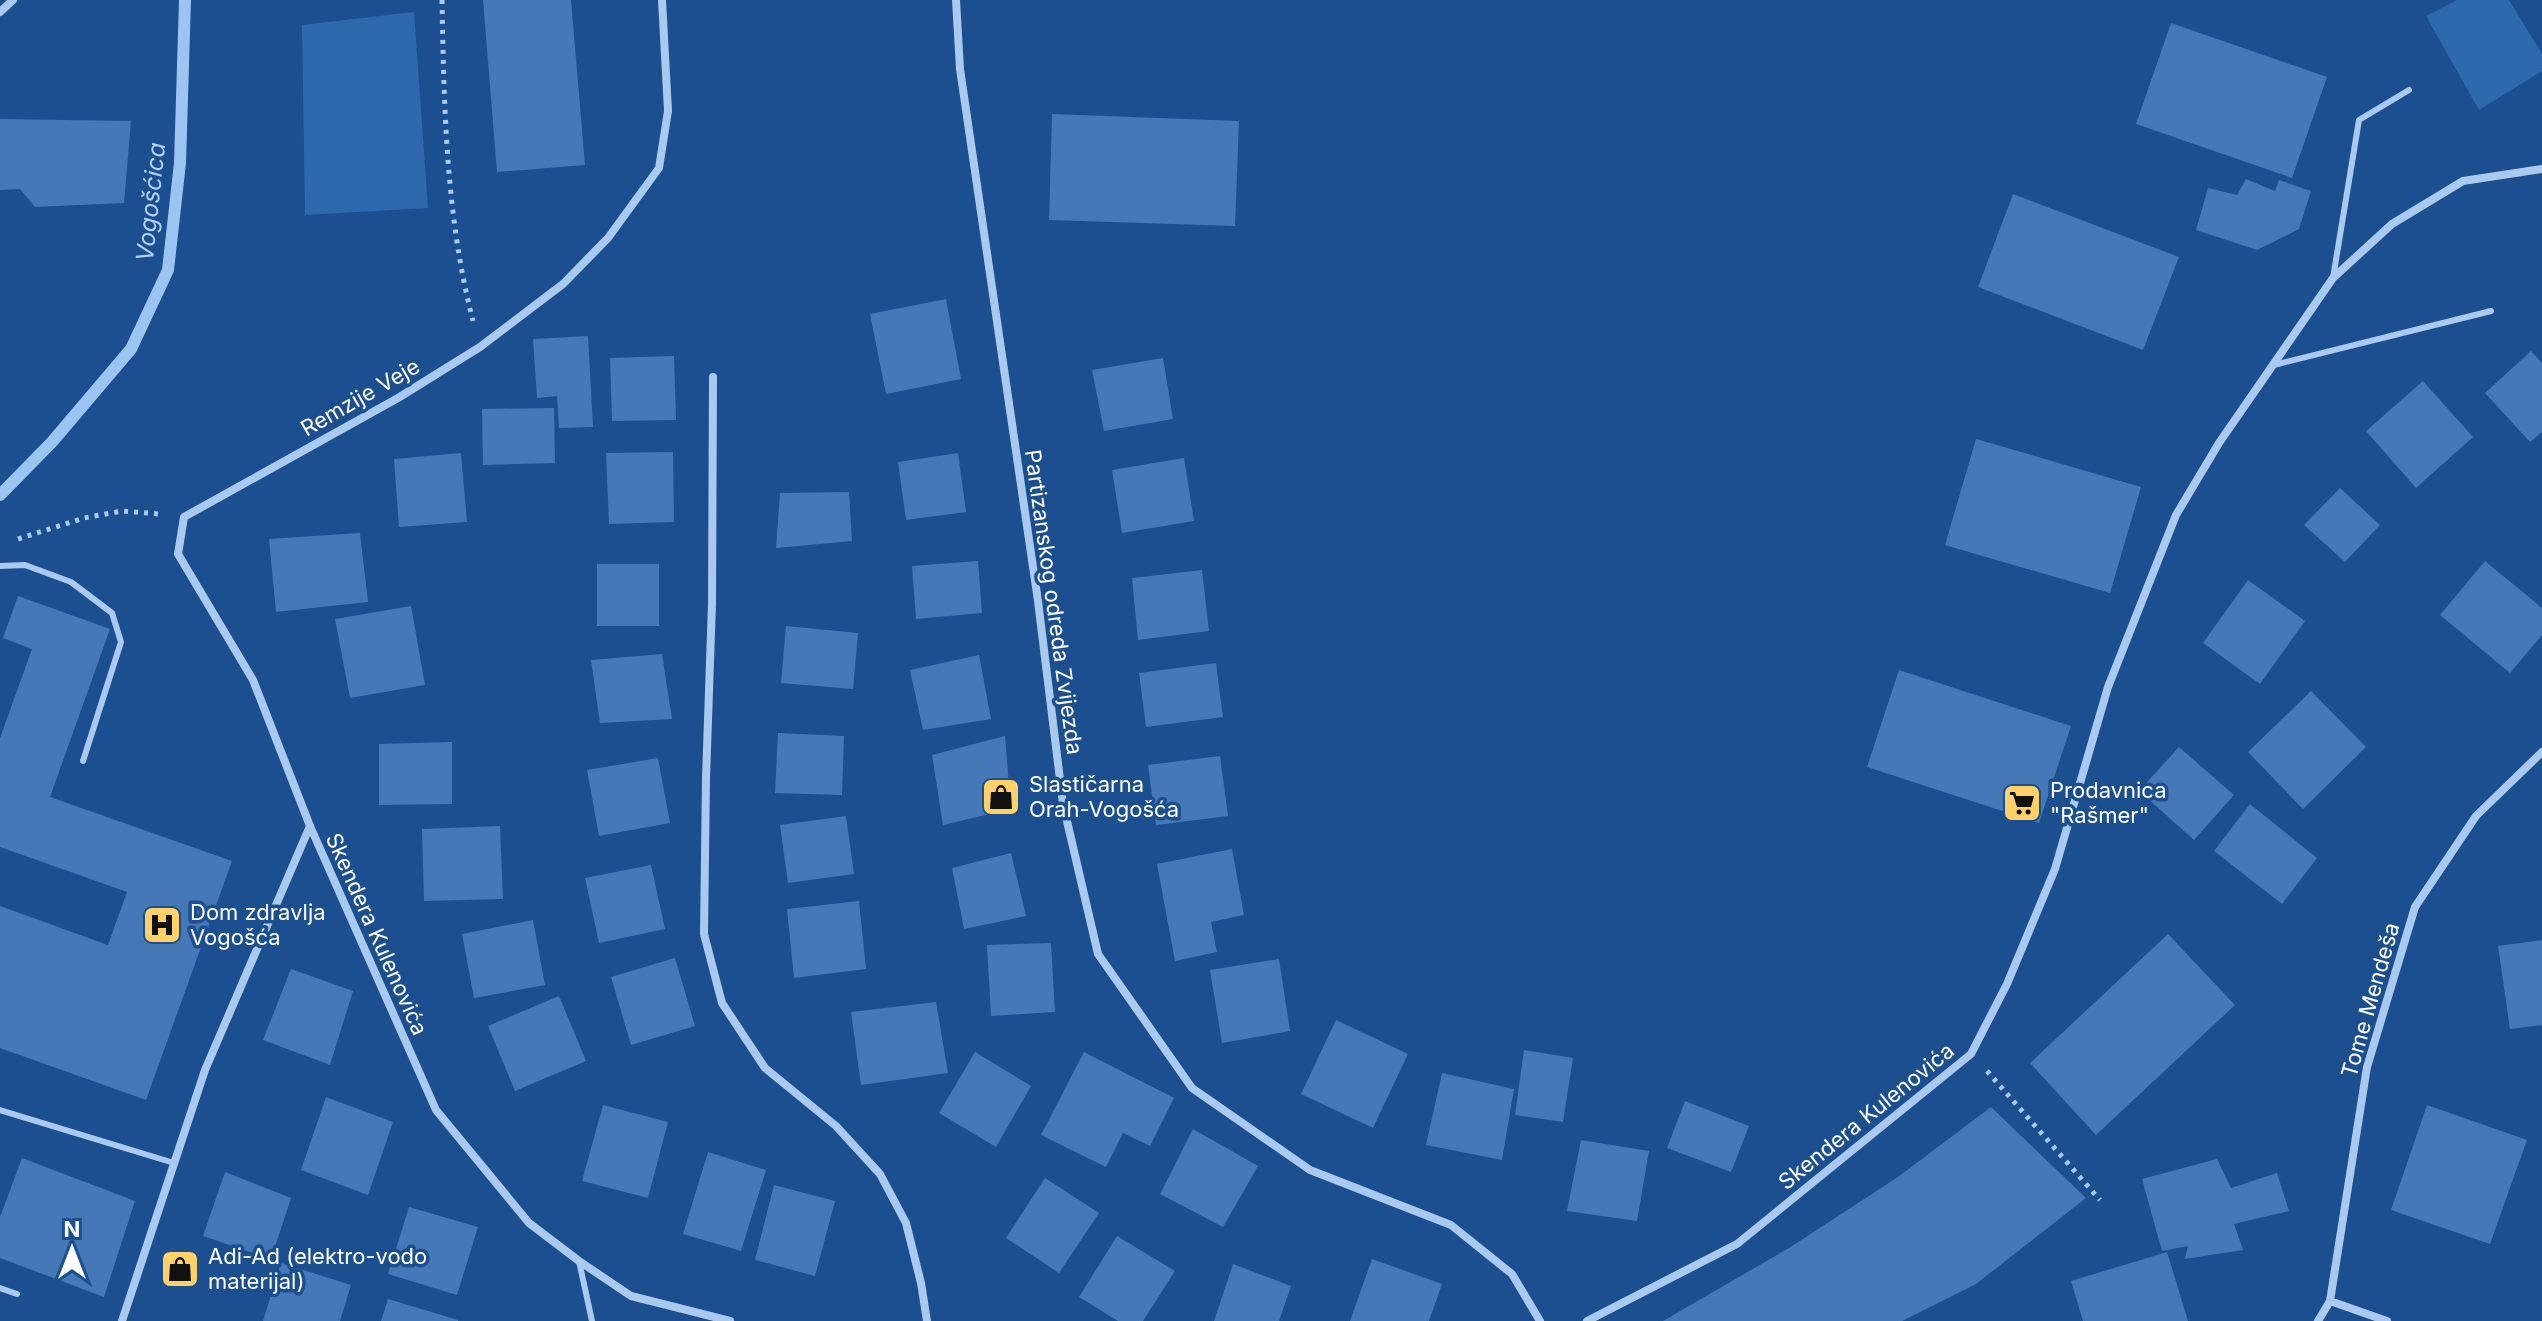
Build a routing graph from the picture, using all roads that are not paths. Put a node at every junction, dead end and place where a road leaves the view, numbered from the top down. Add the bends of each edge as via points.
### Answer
1 (13, 0) edge
2 (662, 0) edge
3 (956, 0) edge
4 (0, 12) edge
5 (2409, 90) dead end
6 (2542, 169) edge
7 (2333, 278) junction
8 (2491, 311) dead end
9 (2274, 365) junction
10 (713, 377) dead end
11 (0, 566) edge
12 (2542, 752) edge
13 (83, 761) dead end
14 (310, 826) junction
15 (0, 1110) edge
16 (174, 1163) junction
17 (579, 1261) junction
18 (0, 1288) edge
19 (17, 1294) dead end
20 (2330, 1301) junction
21 (122, 1321) edge
22 (592, 1321) edge
23 (730, 1321) edge
24 (927, 1321) edge
25 (1540, 1321) edge
26 (1587, 1321) edge
27 (2318, 1321) edge
28 (2387, 1321) edge

1 - 4 street
2 - 14 street, Remzije Veje via 668,111 659,168 608,238 563,284 480,347 184,517 178,554 253,680
3 - 25 street, Partizanskog odreda Zvijezda via 960,69 1063,804 1098,954 1192,1088 1310,1170 1451,1225 1512,1274
5 - 7 lane, Skendera Kulenovića via 2359,120
6 - 7 street, Skendera Kulenovića via 2463,181 2392,224
7 - 9 street, Skendera Kulenovića
8 - 9 lane
9 - 26 street, Skendera Kulenovića via 2176,515 2108,687 2055,869 1971,1054 1737,1244
10 - 24 street via 704,934 722,1003 765,1068 836,1126 880,1174 906,1223
11 - 13 lane via 25,565 71,582 112,613 121,642
12 - 20 street, Tome Mendeša via 2476,816 2415,907 2367,1067
14 - 16 street, Skendera Kulenovića via 205,1070
14 - 17 street, Skendera Kulenovića via 436,1110 529,1223
15 - 16 lane
16 - 21 street, Skendera Kulenovića
17 - 22 lane
17 - 23 street, Skendera Kulenovića via 631,1296
18 - 19 lane
20 - 27 street, Tome Mendeša
20 - 28 street

